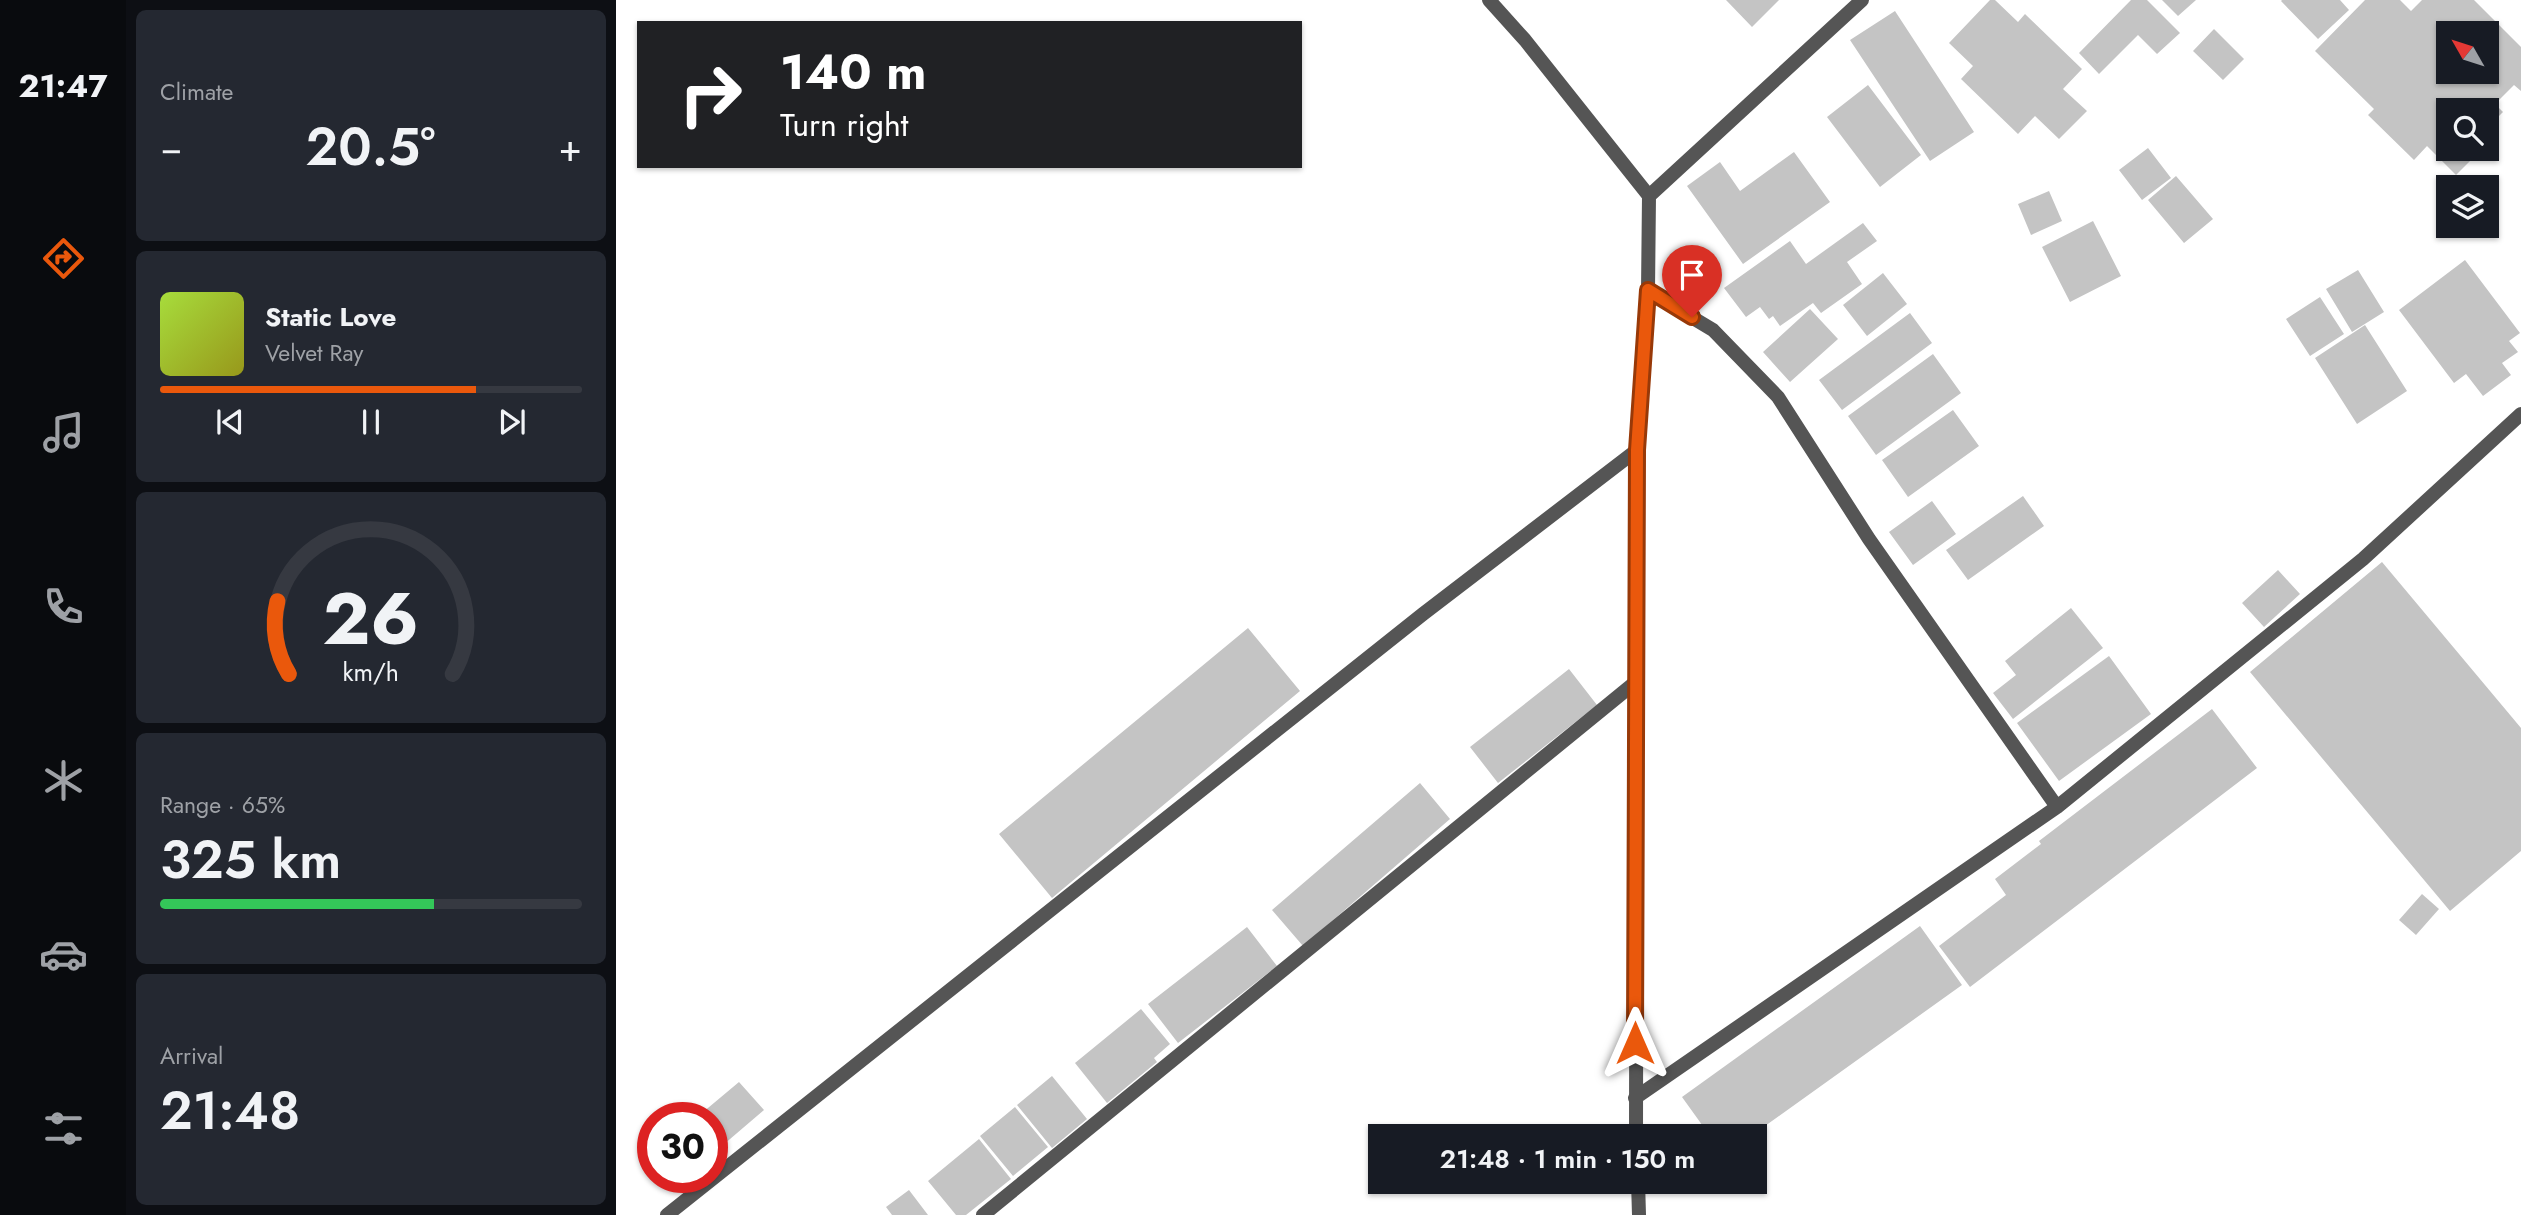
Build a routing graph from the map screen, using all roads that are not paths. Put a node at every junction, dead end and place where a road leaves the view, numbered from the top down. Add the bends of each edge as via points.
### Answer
1 (1489, 0) edge
2 (1862, 0) edge
3 (1648, 196) junction
4 (1648, 290) junction
5 (2521, 414) edge
6 (1637, 450) junction
7 (1637, 681) junction
8 (2057, 807) junction
9 (1635, 1098) junction
10 (1636, 1124) edge
11 (1638, 1194) edge
12 (667, 1215) edge
13 (983, 1215) edge
14 (1639, 1215) edge

1 - 3 street
2 - 3 street
3 - 4 street
4 - 6 street
4 - 8 street via 1713,330 1778,397 1869,539
5 - 8 street via 2363,559
6 - 7 street
6 - 12 street via 1423,614
7 - 9 street
7 - 13 street
8 - 9 street
9 - 10 street
11 - 14 street

